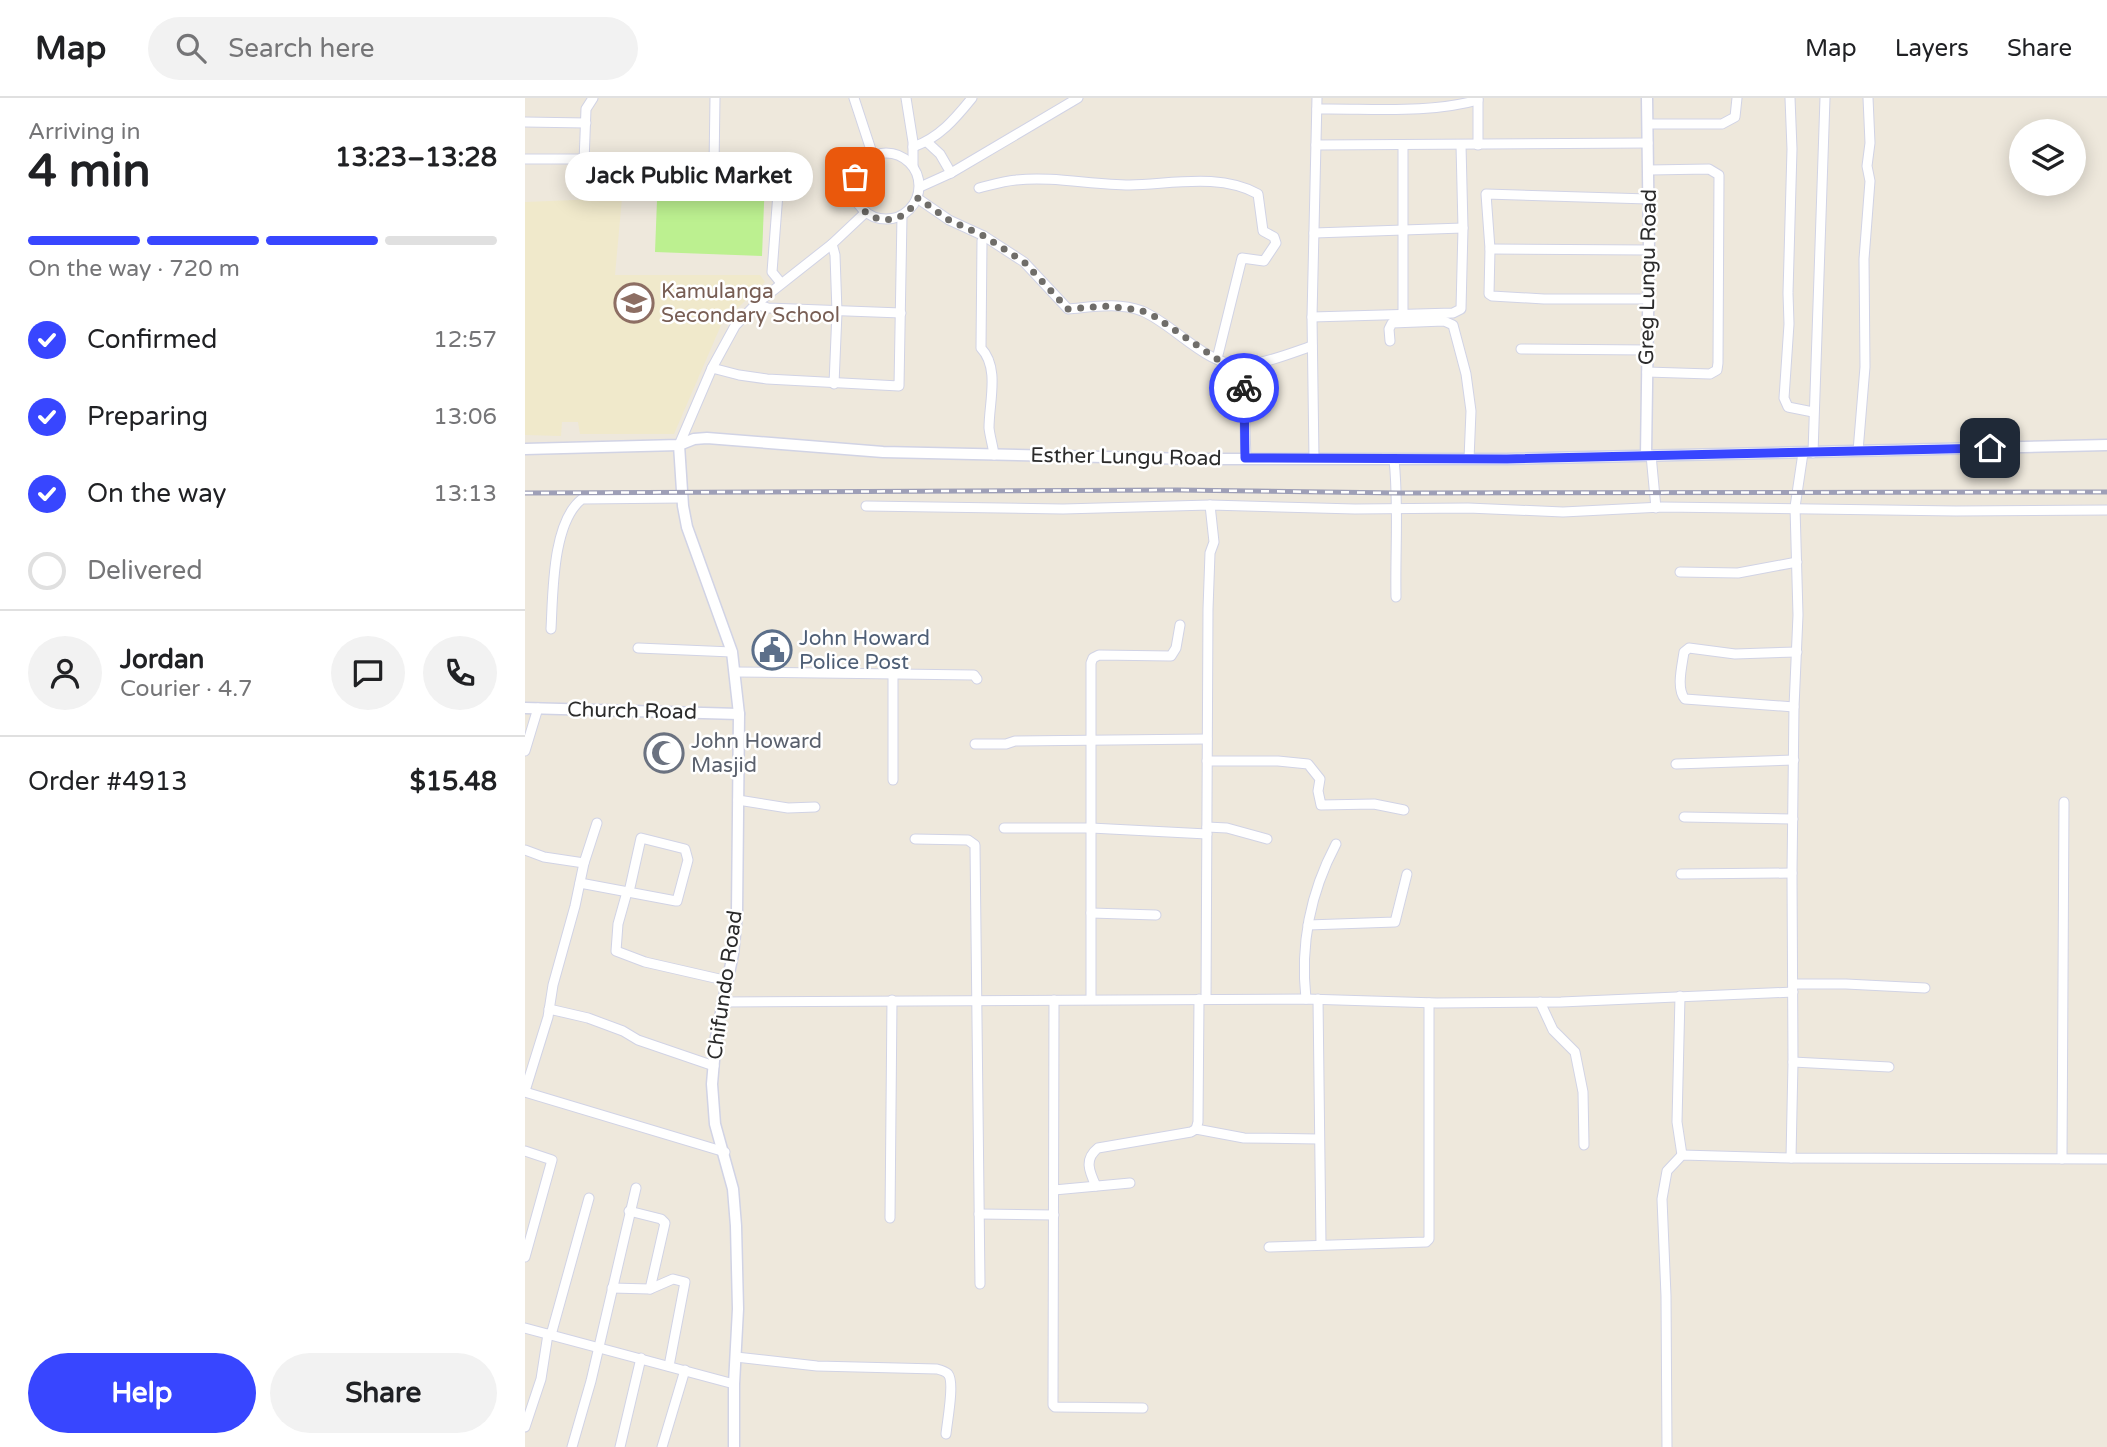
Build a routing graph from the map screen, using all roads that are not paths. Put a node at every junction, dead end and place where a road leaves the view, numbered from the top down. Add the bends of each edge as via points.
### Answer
1 (593, 98) edge
2 (715, 98) edge
3 (854, 98) edge
4 (906, 98) edge
5 (972, 98) edge
6 (1317, 98) edge
7 (1647, 98) edge
8 (1737, 98) edge
9 (1790, 98) edge
10 (1825, 98) edge
11 (1868, 98) edge
12 (1074, 99) edge
13 (1478, 99) edge
14 (1317, 109) junction
15 (525, 122) edge
16 (586, 123) junction
17 (1648, 124) junction
18 (927, 142) junction
19 (1649, 143) junction
20 (1316, 145) junction
21 (1461, 145) junction
22 (1478, 145) junction
23 (1403, 146) junction
24 (913, 147) junction
25 (873, 156) junction
26 (525, 159) edge
27 (584, 159) junction
28 (912, 166) junction
29 (1649, 170) junction
30 (951, 173) junction
31 (919, 187) junction
32 (979, 188) dead end
33 (583, 189) dead end
34 (918, 198) junction
35 (1648, 199) junction
36 (866, 212) junction
37 (902, 216) junction
38 (1463, 228) junction
39 (1403, 230) junction
40 (1314, 233) junction
41 (984, 236) junction
42 (832, 244) junction
43 (1490, 248) junction
44 (1649, 250) junction
45 (781, 283) junction
46 (1649, 299) junction
47 (756, 304) junction
48 (837, 312) junction
49 (901, 313) junction
50 (1403, 314) junction
51 (1312, 317) junction
52 (1390, 341) dead end
53 (1312, 346) junction
54 (1521, 349) dead end
55 (1648, 350) junction
56 (1217, 359) junction
57 (1243, 366) junction
58 (712, 368) junction
59 (1647, 372) junction
60 (834, 384) junction
61 (1813, 412) junction
62 (679, 445) junction
63 (2107, 445) edge
64 (525, 449) edge
65 (1858, 451) junction
66 (1808, 453) junction
67 (994, 455) junction
68 (1649, 455) junction
69 (1245, 458) junction
70 (1314, 459) junction
71 (1469, 459) junction
72 (1394, 460) junction
73 (682, 498) junction
74 (1210, 505) junction
75 (866, 506) dead end
76 (1795, 507) junction
77 (1656, 508) junction
78 (1397, 509) junction
79 (2107, 510) edge
80 (1797, 562) junction
81 (1680, 572) dead end
82 (1396, 597) dead end
83 (1180, 625) dead end
84 (551, 629) dead end
85 (638, 648) dead end
86 (732, 652) junction
87 (1797, 652) junction
88 (735, 671) junction
89 (893, 675) junction
90 (977, 679) dead end
91 (1794, 707) junction
92 (525, 708) edge
93 (538, 708) junction
94 (739, 714) junction
95 (1207, 739) junction
96 (1090, 741) junction
97 (975, 744) dead end
98 (525, 751) edge
99 (1794, 760) junction
100 (1207, 761) junction
101 (1676, 764) dead end
102 (893, 780) dead end
103 (738, 800) junction
104 (2064, 802) dead end
105 (815, 807) dead end
106 (1403, 810) dead end
107 (1684, 817) dead end
108 (1793, 819) junction
109 (597, 823) dead end
110 (1004, 828) dead end
111 (1091, 828) junction
112 (1207, 831) junction
113 (915, 838) dead end
114 (1267, 839) dead end
115 (1336, 844) dead end
116 (525, 850) edge
117 (584, 863) junction
118 (1792, 873) junction
119 (1407, 874) dead end
120 (1681, 874) dead end
121 (580, 883) junction
122 (628, 892) junction
123 (1091, 913) junction
124 (1156, 915) dead end
125 (1308, 925) junction
126 (728, 981) junction
127 (1793, 988) junction
128 (1925, 989) dead end
129 (1680, 996) junction
130 (1091, 999) junction
131 (1202, 999) junction
132 (1306, 999) junction
133 (1318, 999) junction
134 (892, 1000) junction
135 (975, 1000) junction
136 (1054, 1000) junction
137 (723, 1002) junction
138 (1540, 1002) junction
139 (1429, 1003) junction
140 (549, 1009) junction
141 (1793, 1062) junction
142 (713, 1066) junction
143 (1889, 1067) dead end
144 (526, 1093) edge
145 (1196, 1129) junction
146 (1319, 1139) junction
147 (1584, 1146) dead end
148 (525, 1152) edge
149 (725, 1152) junction
150 (1682, 1155) junction
151 (1791, 1158) junction
152 (2062, 1159) junction
153 (2107, 1159) edge
154 (1130, 1184) dead end
155 (1096, 1186) junction
156 (636, 1188) dead end
157 (1054, 1190) junction
158 (589, 1198) dead end
159 (629, 1211) junction
160 (979, 1214) junction
161 (1054, 1215) junction
162 (890, 1218) dead end
163 (528, 1237) edge
164 (1321, 1244) junction
165 (1269, 1248) dead end
166 (525, 1257) edge
167 (980, 1284) dead end
168 (612, 1288) junction
169 (650, 1289) junction
170 (525, 1328) edge
171 (550, 1335) junction
172 (597, 1347) junction
173 (736, 1357) junction
174 (641, 1359) junction
175 (669, 1366) junction
176 (685, 1370) junction
177 (734, 1384) junction
178 (528, 1406) edge
179 (1143, 1408) dead end
180 (525, 1427) edge
181 (946, 1434) dead end
182 (572, 1447) edge
183 (620, 1447) edge
184 (662, 1447) edge
185 (734, 1447) edge
186 (1667, 1447) edge

1 - 16 street via 586,109
2 - 45 street via 714,167 774,174 779,180 772,272
3 - 25 street
4 - 24 street
5 - 18 street
6 - 14 street
7 - 17 street, Greg Lungu Road
8 - 17 street via 1735,117 1722,124
9 - 61 street via 1789,324 1784,398 1788,407
10 - 61 street
11 - 65 street via 1866,353
12 - 30 street
13 - 14 street via 1444,107
13 - 22 street
14 - 20 street
15 - 16 street
16 - 27 street
17 - 19 street, Greg Lungu Road
18 - 24 street
18 - 30 street
19 - 22 street
19 - 29 street, Greg Lungu Road
20 - 23 street
20 - 40 street
21 - 22 street
21 - 23 street
21 - 38 street
23 - 39 street
24 - 28 street
25 - 28 street via 892,153
25 - 36 street via 860,166 853,184 855,197
26 - 27 street
27 - 33 street
28 - 31 street
29 - 35 street, Greg Lungu Road
29 - 59 street via 1709,170 1719,175 1718,362 1717,370 1710,374
30 - 31 street
31 - 34 street
32 - 56 street via 1031,179 1129,185 1184,181 1241,184 1258,194 1263,231 1275,237 1276,243 1264,261 1241,258
34 - 37 street
34 - 41 street via 949,220
35 - 43 street via 1486,194
35 - 44 street, Greg Lungu Road
36 - 37 street via 880,219
36 - 42 street
37 - 49 street
38 - 39 street
38 - 50 street via 1461,309
39 - 40 street
39 - 50 street
40 - 51 street
41 - 56 street via 1024,262 1068,309 1140,310
41 - 67 street via 981,348 989,356 992,374 989,431
42 - 45 street
42 - 48 street
43 - 44 street
43 - 46 street via 1489,294 1495,298
44 - 46 street, Greg Lungu Road
45 - 47 street
46 - 55 street, Greg Lungu Road
47 - 48 street
47 - 58 street via 735,326
48 - 49 street
48 - 60 street
49 - 60 street via 899,386
50 - 51 street
51 - 53 street
52 - 71 street via 1392,323 1444,320 1453,325 1471,411
53 - 57 street
53 - 70 street
54 - 55 street
55 - 59 street, Greg Lungu Road
56 - 57 street
57 - 69 street
58 - 60 street
58 - 62 street
59 - 68 street, Greg Lungu Road
61 - 66 street
62 - 64 street, Esther Lungu Road
62 - 67 street, Esther Lungu Road via 707,439
62 - 73 street, Chifundo Road
63 - 65 street, Esther Lungu Road
65 - 66 street, Esther Lungu Road
66 - 68 street, Esther Lungu Road
66 - 76 street
67 - 69 street, Esther Lungu Road
68 - 71 street, Esther Lungu Road
68 - 77 street
69 - 70 street, Esther Lungu Road
70 - 72 street, Esther Lungu Road
71 - 72 street, Esther Lungu Road
72 - 78 street
73 - 84 street via 582,499 574,505 556,556
73 - 86 street, Chifundo Road via 687,527
74 - 75 street via 1063,509
74 - 78 street
74 - 95 street via 1214,542 1210,554
76 - 77 street
76 - 79 street
76 - 80 street
77 - 78 street via 1563,512
78 - 82 street
80 - 81 street via 1738,573
80 - 87 street
83 - 96 street via 1171,656 1093,657
85 - 86 street
86 - 88 street, Chifundo Road
87 - 91 street
87 - 91 street via 1735,654 1689,648 1684,652 1681,688 1685,699
88 - 89 street
88 - 94 street, Chifundo Road
89 - 90 street via 974,675
89 - 102 street
91 - 99 street
92 - 93 street, Church Road
93 - 94 street, Church Road
93 - 98 street
94 - 103 street, Chifundo Road
95 - 96 street
95 - 100 street
96 - 97 street
96 - 111 street
99 - 101 street
99 - 108 street
100 - 106 street via 1308,764 1320,779 1321,805 1374,804
100 - 112 street
103 - 105 street
103 - 126 street, Chifundo Road via 737,914
104 - 152 street
107 - 108 street
108 - 118 street
109 - 117 street
110 - 111 street
111 - 112 street
111 - 123 street
112 - 114 street via 1235,830
112 - 131 street
113 - 135 street via 968,840 975,845
115 - 125 street via 1319,881
116 - 117 street
117 - 121 street
118 - 120 street
118 - 127 street
119 - 125 street via 1395,922
121 - 122 street
121 - 140 street
122 - 122 street via 677,901 688,860 685,849 641,838
122 - 126 street via 618,924 617,951
123 - 124 street
123 - 130 street
125 - 132 street
126 - 137 street, Chifundo Road
127 - 128 street via 1846,984
127 - 129 street
127 - 141 street
129 - 138 street
129 - 150 street via 1677,1122
130 - 131 street
130 - 136 street
131 - 132 street
131 - 145 street
132 - 133 street
133 - 139 street
133 - 146 street
134 - 135 street
134 - 137 street
134 - 162 street
135 - 136 street
135 - 160 street
136 - 157 street
137 - 142 street, Chifundo Road
138 - 139 street
138 - 147 street via 1553,1030 1575,1052 1583,1092
139 - 164 street via 1429,1239
140 - 142 street via 588,1018
140 - 144 street
141 - 143 street
141 - 151 street
142 - 149 street, Chifundo Road via 715,1124
144 - 149 street
145 - 146 street via 1244,1138
145 - 155 street via 1098,1148 1088,1166
146 - 164 street
148 - 163 street via 552,1160
149 - 173 street, Chifundo Road via 736,1226
150 - 151 street
150 - 186 street via 1667,1171 1662,1199
151 - 152 street
152 - 153 street
154 - 155 street
155 - 157 street
156 - 159 street
157 - 161 street
158 - 171 street
159 - 168 street
159 - 169 street via 665,1223
160 - 161 street
160 - 167 street
161 - 179 street via 1053,1405
163 - 166 street
164 - 165 street
168 - 169 street
168 - 172 street
169 - 175 street via 673,1279 685,1282
170 - 171 street
171 - 172 street
171 - 178 street via 541,1379
172 - 174 street
172 - 182 street
173 - 177 street, Chifundo Road
173 - 181 street via 946,1371 951,1386
174 - 175 street
174 - 183 street
175 - 176 street
176 - 177 street
176 - 184 street
177 - 185 street, Chifundo Road
178 - 180 street

